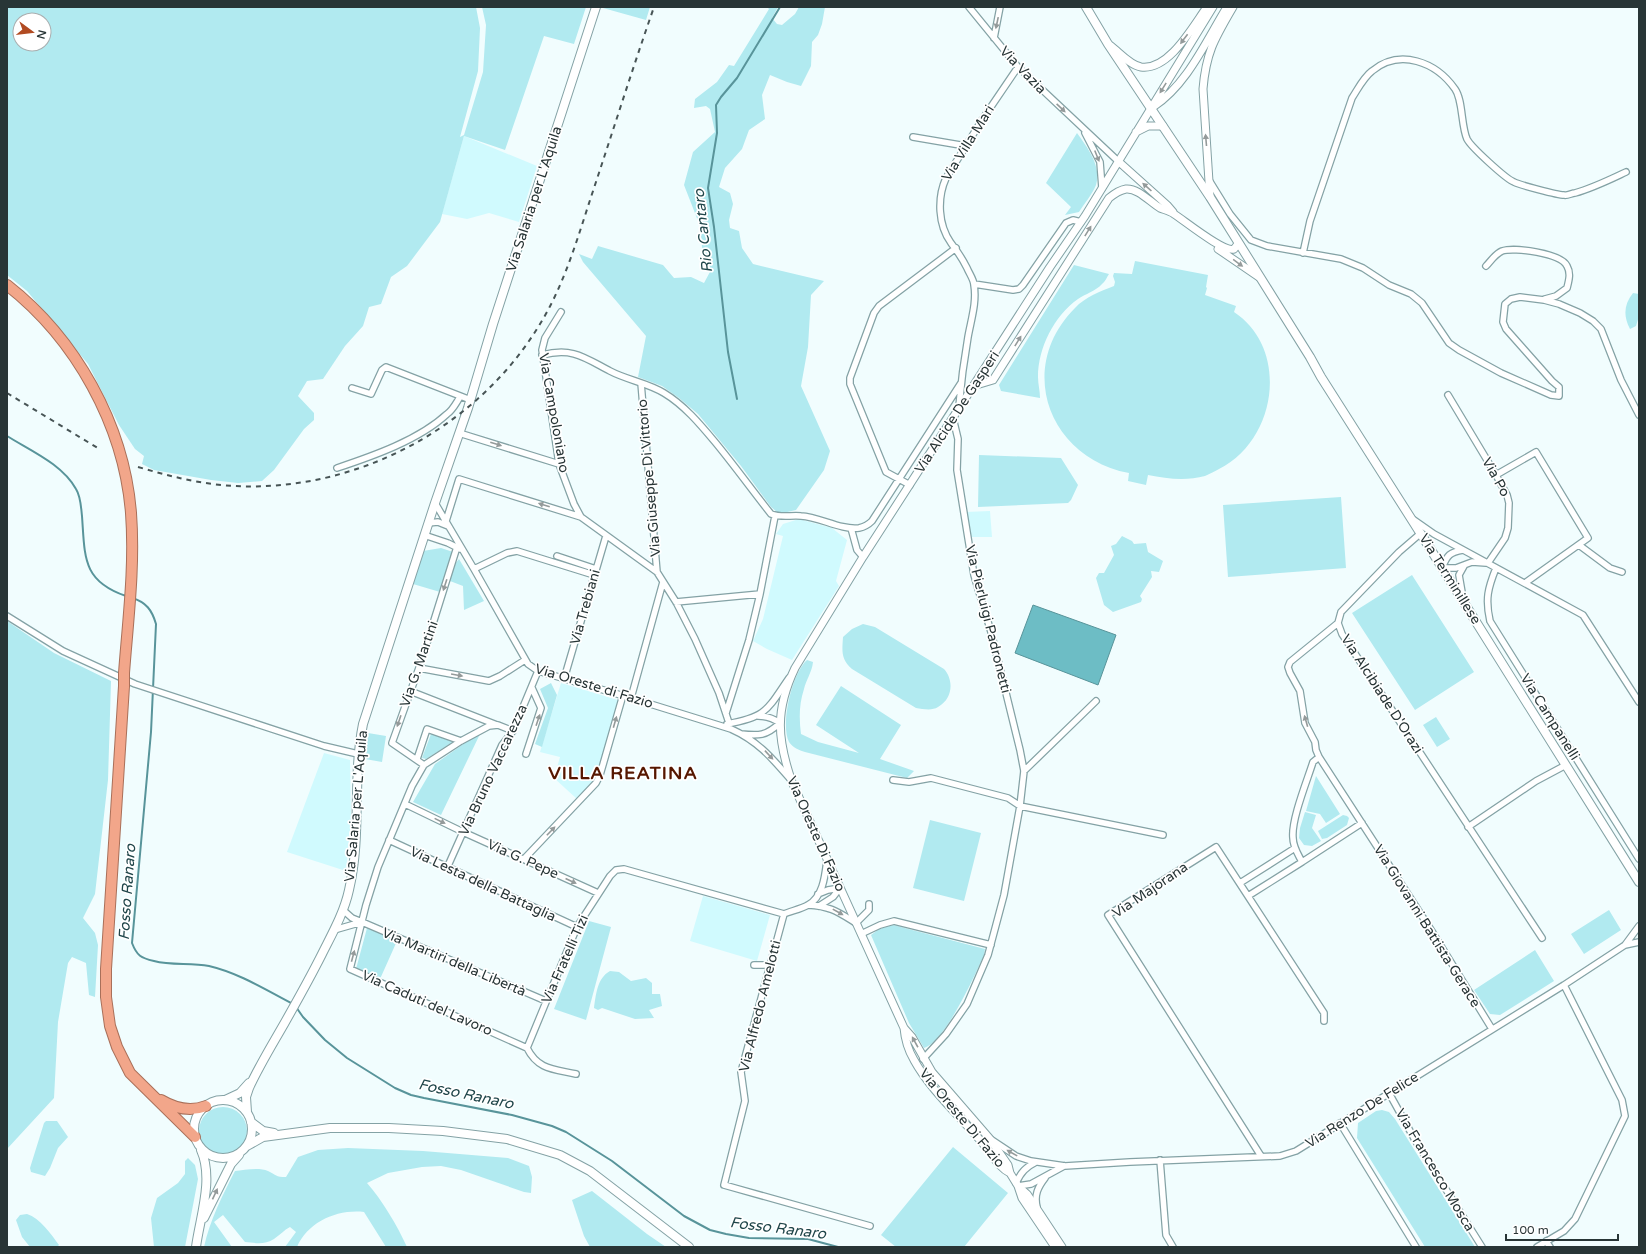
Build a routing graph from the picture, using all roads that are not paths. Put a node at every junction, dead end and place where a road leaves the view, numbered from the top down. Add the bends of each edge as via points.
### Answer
1 (596, 7) edge
2 (969, 7) edge
3 (1000, 7) edge
4 (1086, 7) edge
5 (1207, 7) edge
6 (1213, 7) edge
7 (1227, 7) edge
8 (1233, 7) edge
9 (994, 38) junction
10 (1108, 44) junction
11 (1018, 67) junction
12 (1151, 108) junction
13 (1163, 126) junction
14 (1082, 127) junction
15 (1136, 132) junction
16 (913, 137) dead end
17 (966, 146) junction
18 (1118, 161) junction
19 (1626, 172) dead end
20 (1209, 179) junction
21 (1102, 188) junction
22 (1210, 197) junction
23 (1174, 214) junction
24 (1081, 222) junction
25 (1196, 230) junction
26 (1238, 244) junction
27 (956, 248) junction
28 (1303, 253) junction
29 (1486, 266) dead end
30 (1259, 277) junction
31 (974, 284) junction
32 (7, 285) edge
33 (1544, 300) junction
34 (561, 312) dead end
35 (542, 355) junction
36 (961, 383) junction
37 (641, 384) junction
38 (973, 386) junction
39 (352, 388) dead end
40 (472, 391) junction
41 (1448, 395) dead end
42 (464, 398) junction
43 (959, 409) junction
44 (1639, 415) edge
45 (953, 418) junction
46 (459, 433) junction
47 (559, 464) junction
48 (337, 468) dead end
49 (1496, 475) junction
50 (898, 479) junction
51 (910, 485) junction
52 (435, 503) junction
53 (775, 516) junction
54 (581, 517) junction
55 (1412, 519) junction
56 (428, 523) junction
57 (447, 524) junction
58 (851, 528) junction
59 (1421, 533) junction
60 (424, 535) junction
61 (606, 536) junction
62 (1579, 545) junction
63 (457, 547) junction
64 (1464, 550) junction
65 (464, 552) junction
66 (557, 556) dead end
67 (863, 557) junction
68 (1488, 563) junction
69 (1464, 566) junction
70 (1442, 568) junction
71 (1496, 568) junction
72 (474, 569) junction
73 (595, 572) junction
74 (657, 572) junction
75 (1622, 572) dead end
76 (663, 582) junction
77 (1525, 583) junction
78 (760, 594) junction
79 (676, 602) junction
80 (1464, 602) junction
81 (7, 616) edge
82 (1338, 623) junction
83 (525, 660) junction
84 (418, 668) junction
85 (795, 668) junction
86 (538, 671) junction
87 (564, 679) junction
88 (532, 688) junction
89 (410, 691) junction
90 (623, 696) junction
91 (631, 698) junction
92 (1096, 702) dead end
93 (1639, 702) edge
94 (725, 713) junction
95 (757, 716) junction
96 (729, 723) junction
97 (780, 723) junction
98 (498, 725) junction
99 (721, 725) junction
100 (512, 731) junction
101 (741, 734) junction
102 (461, 741) junction
103 (358, 754) junction
104 (526, 754) dead end
105 (1319, 757) junction
106 (417, 759) junction
107 (424, 765) junction
108 (1566, 765) junction
109 (1024, 771) junction
110 (893, 780) dead end
111 (792, 782) junction
112 (405, 804) junction
113 (1020, 806) junction
114 (1362, 823) junction
115 (1468, 826) junction
116 (464, 832) junction
117 (1163, 835) dead end
118 (388, 840) junction
119 (1295, 848) junction
120 (524, 859) junction
121 (1639, 859) edge
122 (827, 860) junction
123 (1302, 862) junction
124 (447, 868) junction
125 (1639, 882) edge
126 (1240, 883) junction
127 (840, 888) junction
128 (598, 893) junction
129 (818, 895) junction
130 (1248, 896) junction
131 (869, 904) dead end
132 (808, 905) junction
133 (819, 906) junction
134 (343, 910) junction
135 (784, 914) junction
136 (362, 922) junction
137 (856, 923) junction
138 (577, 927) junction
139 (1638, 928) edge
140 (334, 930) junction
141 (860, 934) junction
142 (1542, 938) dead end
143 (1639, 942) edge
144 (991, 945) junction
145 (1625, 945) junction
146 (754, 965) dead end
147 (770, 965) junction
148 (1564, 985) junction
149 (546, 1001) junction
150 (1324, 1021) dead end
151 (904, 1028) junction
152 (1492, 1029) junction
153 (527, 1048) junction
154 (923, 1059) junction
155 (576, 1074) dead end
156 (254, 1076) junction
157 (1389, 1093) junction
158 (155, 1096) junction
159 (225, 1100) junction
160 (206, 1106) junction
161 (247, 1112) junction
162 (251, 1122) junction
163 (1340, 1123) junction
164 (283, 1134) junction
165 (990, 1139) junction
166 (197, 1142) junction
167 (247, 1146) junction
168 (240, 1153) junction
169 (1261, 1156) junction
170 (1160, 1160) junction
171 (1036, 1162) junction
172 (1065, 1166) junction
173 (1010, 1172) junction
174 (1046, 1177) junction
175 (1017, 1185) junction
176 (1039, 1213) junction
177 (870, 1226) dead end
178 (198, 1229) junction
179 (1546, 1241) junction
180 (196, 1247) edge
181 (689, 1247) edge
182 (1055, 1247) edge
183 (1062, 1247) edge
184 (1173, 1247) edge
185 (1416, 1247) edge
186 (1482, 1247) edge
187 (1537, 1247) edge
188 (1550, 1247) edge

1 - 40 main road, Via Salaria per L'Aquila
2 - 9 street, Via Vazia
3 -> 9 street
4 - 10 main road
5 -> 10 street via 1174,51 1162,62 1152,66 1142,67 1133,64
6 -> 12 street, Via Alcide De Gasperi
7 - 12 street via 1179,82 1165,99
20 -> 8 street via 1204,76 1208,54
9 - 11 street, Via Vazia
10 - 12 main road
11 -> 14 street, Via Vazia
11 - 17 street, Via Villa Mari
12 - 13 main road, Via Terminillese
12 - 15 street, Via Alcide De Gasperi
13 - 15 street via 1148,126
13 - 22 main road, Via Terminillese
14 - 18 street, Via Vazia
14 -> 21 street, Via Vazia via 1100,162
15 - 18 street, Via Alcide De Gasperi
16 - 17 street
17 - 27 street, Via Villa Mari via 946,178 939,198 943,224 951,243
18 - 21 street, Via Alcide De Gasperi
23 -> 18 street
19 - 28 street via 1591,189 1564,196 1513,182 1495,168 1468,139 1456,91 1442,74 1419,61 1401,59 1386,62 1371,71 1352,98 1310,221
20 - 22 street
20 - 28 street via 1230,214 1252,240 1267,246
21 - 24 street, Via Alcide De Gasperi
22 - 26 main road, Via Terminillese
23 - 25 street
38 -> 23 street via 993,380 1109,198 1126,189 1133,190
24 - 31 street via 1073,220 1066,223 1019,289
24 - 38 street, Via Alcide De Gasperi
25 - 26 street via 1227,249 1234,249
25 -> 30 street via 1201,237
26 - 30 main road, Via Terminillese
27 - 31 street, Via Villa Mari
27 - 50 street via 879,306 874,313 850,378 850,384 886,472
28 - 33 street via 1341,259 1364,268 1389,285 1411,294 1422,303 1449,343 1459,350 1508,376 1558,396 1559,387 1506,329 1503,322 1505,304 1511,299 1520,297
29 - 33 street via 1501,251 1509,250 1543,253 1563,261 1570,276 1568,288
30 - 55 main road, Via Terminillese
31 - 36 street, Via Villa Mari via 974,304
32 - 158 highway, bridge via 23,297 51,326 71,352 94,391 111,428 124,473 131,512 132,548 106,997 110,1026 117,1047 130,1073
33 - 44 street via 1580,313 1601,329 1620,380
34 - 35 street, Via Campoloniano via 545,338
35 - 37 street via 556,352 575,353
35 - 47 street, Via Campoloniano
36 - 43 street, Via Villa Mari
36 - 50 street
37 - 53 street via 663,392 679,403 699,423
37 - 74 street, Via Giuseppe Di Vittorio
38 - 43 street, Via Alcide De Gasperi
39 - 42 street via 372,394 382,370 386,367
40 - 42 main road, Via Salaria per L'Aquila
40 - 46 main road, Via Salaria per L'Aquila
41 - 49 street, Via Po
42 - 46 main road, Via Salaria per L'Aquila
42 - 48 street via 448,414 425,430 376,455
43 - 45 street, Via Alcide De Gasperi
45 - 51 street, Via Alcide De Gasperi
45 - 109 street, Via Pierluigi Padronetti via 958,439 957,470 974,575
46 -> 47 street
46 - 52 main road, Via Salaria per L'Aquila
47 - 54 street, Via Campoloniano
49 - 62 street via 1536,452 1588,538
49 - 68 street, Via Po via 1509,503 1508,528 1505,538
50 - 51 street
50 - 58 street via 872,521 866,526
51 - 67 street, Via Alcide De Gasperi
52 - 56 main road, Via Salaria per L'Aquila
52 - 57 street, Via Oreste di Fazio
53 - 58 street via 801,516
53 - 78 street
54 -> 57 street via 459,479
54 - 61 street, Via Campoloniano
55 - 59 main road, Via Terminillese
55 - 64 street
56 - 57 street
56 - 60 main road, Via Salaria per L'Aquila
57 - 65 street, Via Oreste di Fazio
58 - 67 street via 857,550
59 - 70 main road, Via Terminillese
59 - 82 street, Via Alcibiade D'Orazi via 1341,612
60 - 63 street
60 - 103 main road, Via Salaria per L'Aquila via 363,724
61 - 73 street, Via Trebiani
61 - 74 street, Via Campoloniano
62 - 75 street via 1610,568
62 - 77 street
63 - 65 street
63 -> 84 street, Via G. Martini
64 - 68 street
64 - 70 street via 1449,554
65 - 72 street, Via Oreste di Fazio
66 - 73 street
67 - 85 street, Via Alcide De Gasperi
68 - 69 street via 1472,562
68 - 71 street
69 - 70 street
69 - 80 street via 1459,575
70 - 80 main road, Via Terminillese
71 - 77 street
71 - 121 street, Via Campanelli via 1489,586 1487,607 1490,621
72 - 73 street via 507,553 517,551
72 - 83 street, Via Oreste di Fazio
73 - 87 street, Via Trebiani
74 - 76 street, Via Campoloniano
76 - 79 street, Via Campoloniano
76 - 91 street
77 - 93 street via 1583,615
78 - 79 street
78 - 94 street via 749,640
79 - 94 street, Via Campoloniano via 719,693
80 - 108 main road, Via Terminillese
81 - 103 street via 63,651 141,686 324,746
105 -> 82 street, Via Giovanni Battista Gerace via 1315,742 1305,724 1300,691 1288,667 1290,662
82 - 115 street, Via Alcibiade D'Orazi via 1342,634
84 -> 83 street via 489,681
83 - 86 street, Via Oreste di Fazio via 531,668
84 - 89 street, Via G. Martini
85 - 95 street via 772,704
85 - 97 street, Via Alcide De Gasperi via 783,699
86 - 87 street, Via Oreste di Fazio
86 - 88 street, Via Bruno Vaccarezza
87 - 90 street, Via Oreste di Fazio
88 - 100 street, Via Bruno Vaccarezza
104 -> 88 street via 542,708
89 - 98 street
89 -> 106 street, Via G. Martini via 392,743
90 - 91 street, Via Oreste di Fazio
120 -> 90 street via 596,783
91 - 99 street, Via Oreste di Fazio
92 - 109 street
94 - 96 street, Via Campoloniano
95 - 96 street
95 - 97 street via 766,716
96 - 99 street
97 - 101 street via 762,735
97 - 111 street, Via Oreste Di Fazio via 784,758
98 - 100 street
98 - 102 street via 478,730
99 - 101 street, Via Oreste di Fazio
100 - 116 street, Via Bruno Vaccarezza via 502,745
101 -> 111 street via 766,751
102 - 106 street via 427,729
102 - 107 street
103 - 134 main road, Via Salaria per L'Aquila via 358,816 354,866
105 - 114 street, Via Giovanni Battista Gerace
105 - 119 street via 1313,762 1293,824 1292,838
106 - 107 street, Via G. Martini
107 - 112 street
108 - 115 street via 1536,781
108 - 125 main road, Via Terminillese
109 - 113 street, Via Pierluigi Padronetti
110 - 113 street via 909,782 931,778 1008,798
111 - 122 street, Via Oreste Di Fazio
112 -> 116 street, Via G. Pepe
112 - 118 street
113 - 117 street
113 - 144 street, Via Pierluigi Padronetti via 1004,895
114 - 123 street
114 - 152 street, Via Giovanni Battista Gerace
115 - 142 street, Via Alcibiade D'Orazi
116 - 120 street, Via G. Pepe
116 - 124 street, Via Bruno Vaccarezza
118 - 124 street, Via Lesta della Battaglia
118 - 136 street
119 - 123 street
119 - 126 street
120 -> 128 street, Via G. Pepe
122 - 127 street, Via Oreste Di Fazio
122 - 129 street via 822,889
123 - 130 street
124 - 138 street, Via Lesta della Battaglia
126 - 130 street, Via Majorana
126 - 169 street, Via Majorana via 1216,847 1108,915
127 - 129 street
127 - 133 street via 833,897
127 - 137 street, Via Oreste Di Fazio
128 - 135 street, Via Fratelli Tizi via 616,870 624,869
128 - 138 street, Via Fratelli Tizi
129 - 132 street
130 - 150 street, Via Majorana via 1324,1013
131 - 137 street via 869,910
132 - 133 street
132 - 135 street
133 -> 137 street via 835,910
134 - 136 street, Via Martiri della Libertà
134 - 140 main road, Via Salaria per L'Aquila
135 - 147 street, Via Alfredo Amelotti
136 - 140 street
136 - 149 street, Via Martiri della Libertà
153 -> 136 street, Via Caduti del Lavoro via 350,969
137 - 141 street, Via Oreste Di Fazio
138 - 149 street, Via Fratelli Tizi
139 - 145 street, Via Renzo De Felice
140 - 156 main road, Via Salaria per L'Aquila
141 - 144 street via 894,921
141 - 151 street, Via Oreste Di Fazio
143 - 145 street, Via Renzo De Felice
144 - 154 street, Via Pierluigi Padronetti via 966,1004 946,1034
145 - 148 street, Via Renzo De Felice
146 - 147 street
147 - 177 street, Via Alfredo Amelotti via 740,1072 745,1101 724,1185
148 - 152 street, Via Renzo De Felice
148 - 179 street via 1622,1100 1625,1116 1575,1220 1564,1231
149 - 153 street, Via Fratelli Tizi
154 -> 151 street, Via Oreste Di Fazio via 912,1037
151 - 173 street, Via Oreste Di Fazio via 905,1042 926,1078 986,1146 1003,1170
152 - 157 street, Via Renzo De Felice
153 - 155 street via 541,1065
154 - 165 street, Via Oreste Di Fazio
156 - 159 main road, Via Salaria per L'Aquila via 240,1093
156 - 161 main road, Via Salaria per L'Aquila via 246,1097
157 - 163 street, Via Renzo De Felice
157 - 186 street, Via Francesco Mosca via 1415,1140
158 - 160 highway via 187,1110
158 - 166 highway
159 - 160 main road via 215,1101
159 - 161 main road via 241,1106
160 - 166 main road via 196,1120 194,1128
161 - 162 main road
162 - 164 main road via 263,1131
162 - 167 main road via 251,1138
163 - 169 street, Via Renzo De Felice via 1288,1154
163 - 185 street
164 - 167 main road via 263,1137
164 - 181 main road via 330,1128 389,1128 443,1131 507,1139 534,1146 560,1155 590,1171
171 -> 165 street via 1016,1156
165 - 173 street, Via Oreste Di Fazio
166 - 168 main road via 206,1153 214,1157 232,1157
166 - 178 main road via 205,1159 206,1174 205,1196
167 - 168 main road
178 -> 168 main road via 230,1164
169 - 170 street, Via Renzo De Felice
170 - 172 street, Via Renzo De Felice
170 - 184 street via 1166,1235
171 - 172 street
171 - 175 street via 1027,1166 1021,1173
172 - 174 street
173 - 175 street
174 - 175 street via 1031,1184
174 - 176 street via 1037,1191
175 - 176 street via 1027,1194
175 - 182 street via 1022,1198
176 - 183 street
178 - 180 main road
179 - 187 street
179 - 188 street

